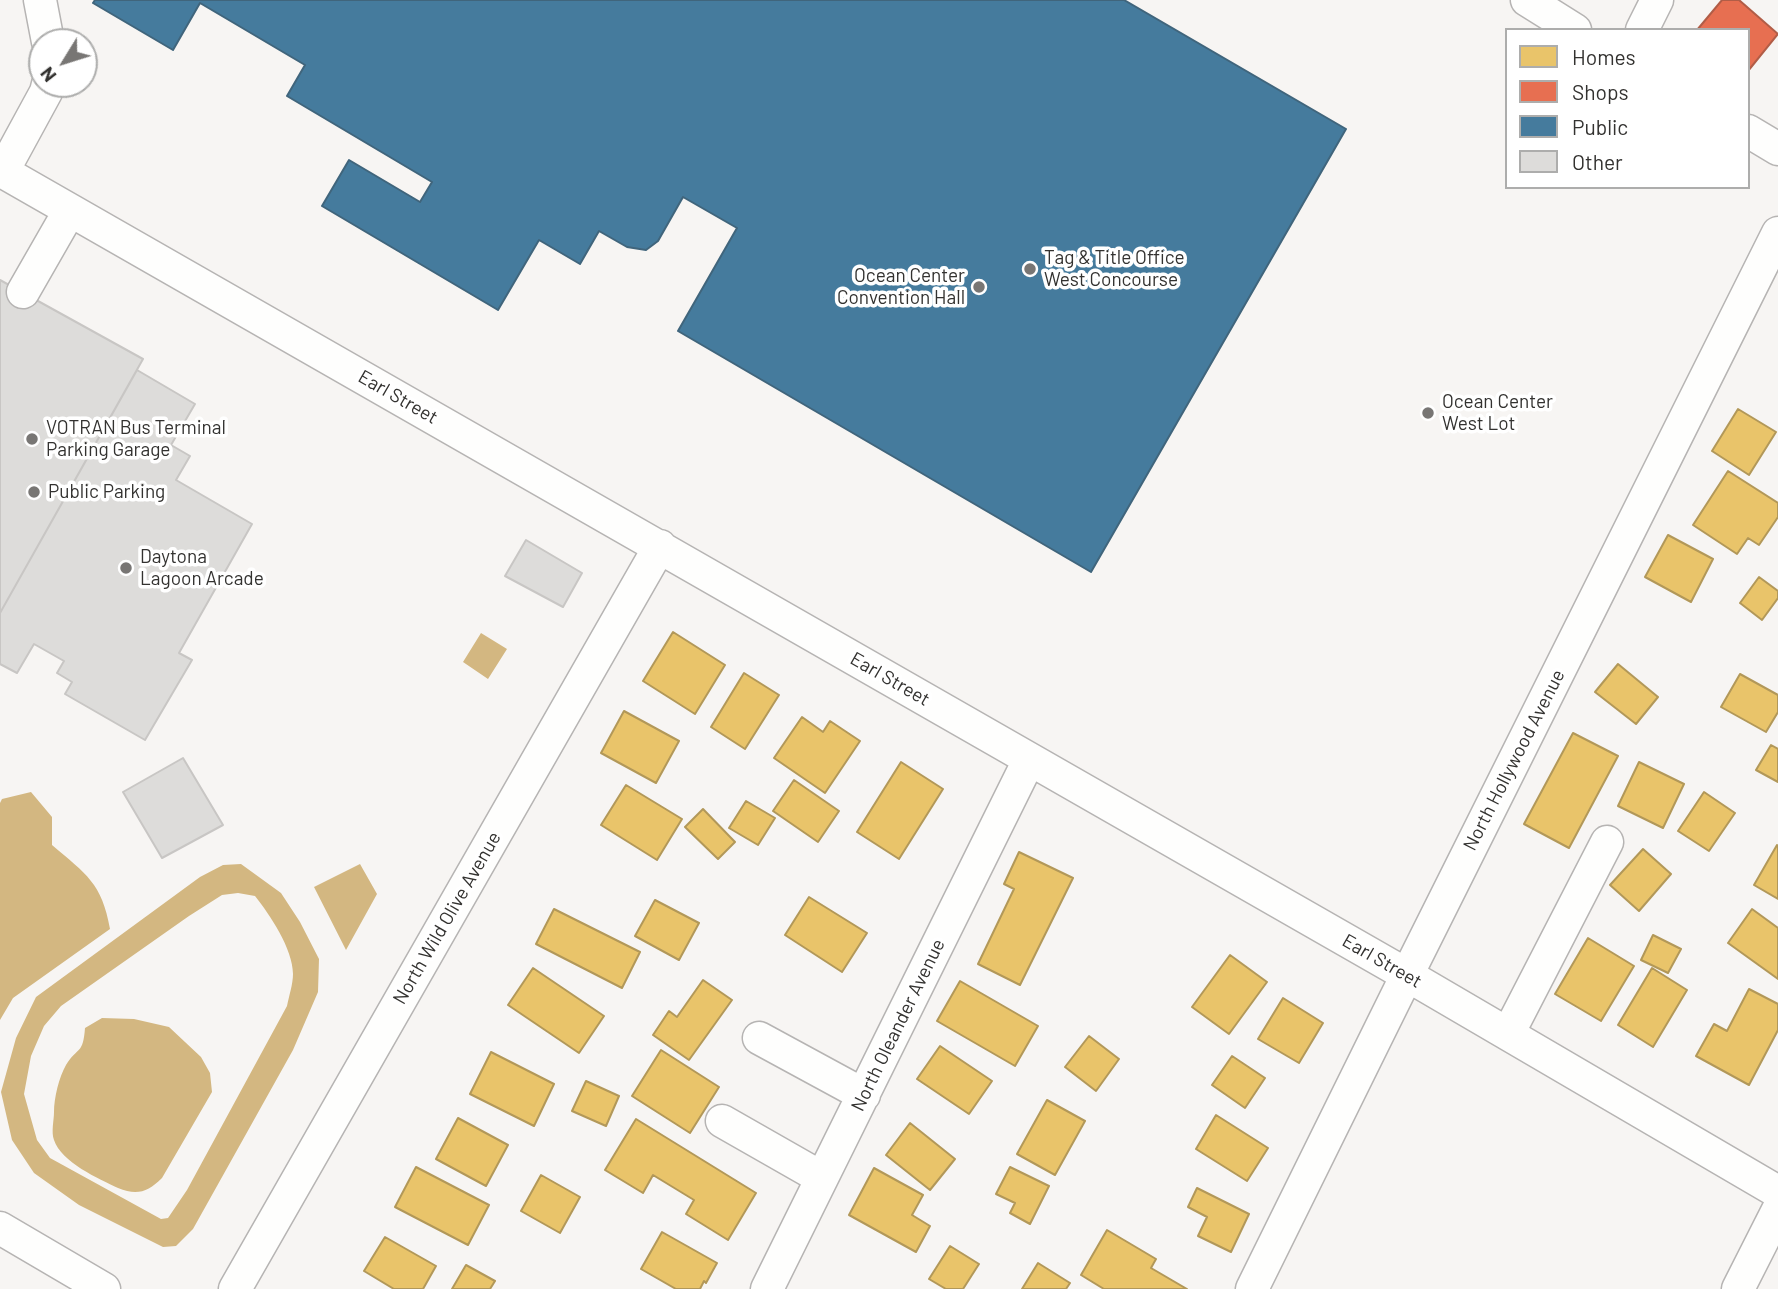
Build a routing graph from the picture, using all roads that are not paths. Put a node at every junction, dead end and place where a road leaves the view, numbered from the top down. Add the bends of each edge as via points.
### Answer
1 (40, 0) edge
2 (1527, 0) edge
3 (1657, 0) edge
4 (45, 28) edge
5 (1573, 28) edge
6 (1643, 28) edge
7 (43, 98) edge
8 (1750, 132) edge
9 (1778, 149) edge
10 (1, 170) edge
11 (70, 210) junction
12 (1778, 233) edge
13 (23, 292) dead end
14 (660, 546) junction
15 (1029, 760) junction
16 (1607, 842) dead end
17 (1407, 975) junction
18 (1508, 1034) junction
19 (759, 1038) dead end
20 (864, 1094) junction
21 (722, 1121) dead end
22 (822, 1178) junction
23 (1778, 1192) edge
24 (1778, 1210) edge
25 (0, 1228) edge
26 (104, 1289) edge
27 (235, 1289) edge
28 (767, 1289) edge
29 (1252, 1289) edge
30 (1738, 1289) edge

1 - 4 street
2 - 5 street
3 - 6 street
7 - 10 street
8 - 9 street
10 - 11 street, Earl Street
11 - 13 street
11 - 14 street, Earl Street
12 - 17 street, North Hollywood Avenue
14 - 15 street, Earl Street
14 - 27 street, North Wild Olive Avenue
15 - 17 street, Earl Street
15 - 20 street, North Oleander Avenue
16 - 18 street
17 - 18 street, Earl Street
17 - 29 street, North Hollywood Avenue
18 - 23 street, Earl Street
19 - 20 street
20 - 22 street, North Oleander Avenue
21 - 22 street
22 - 28 street, North Oleander Avenue
24 - 30 street
25 - 26 street

